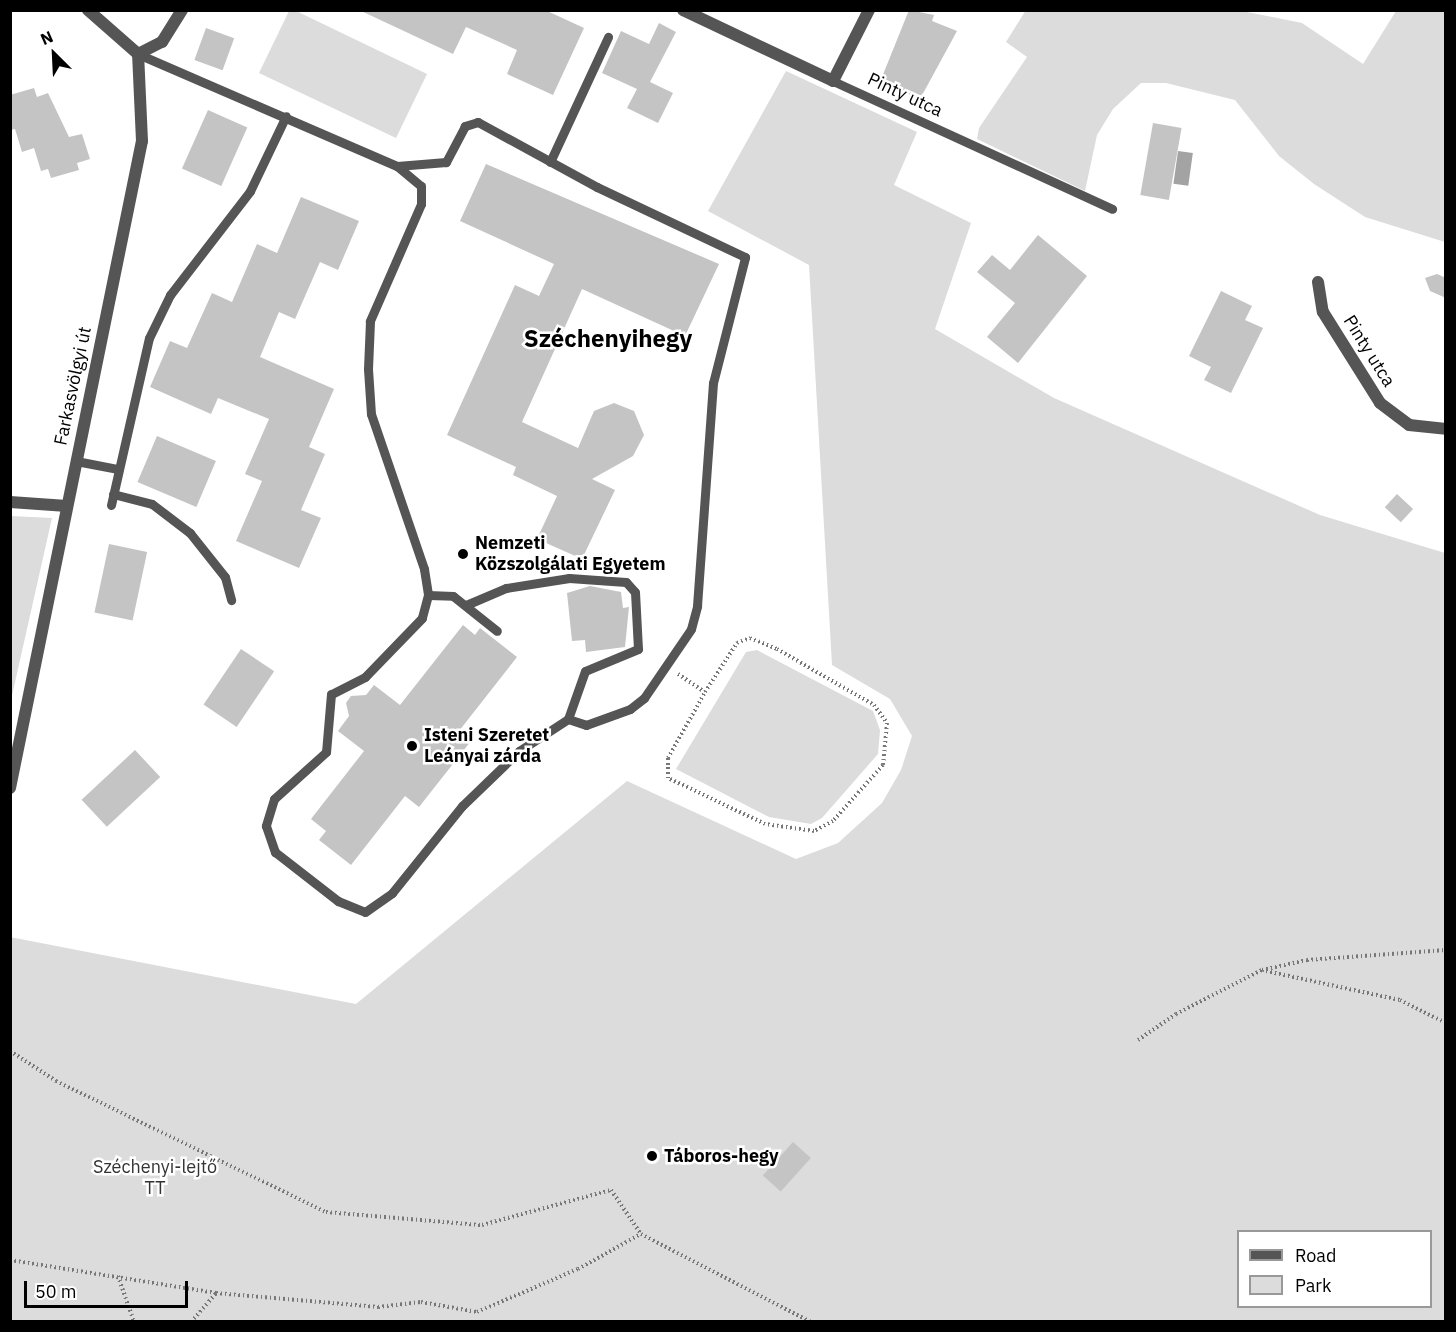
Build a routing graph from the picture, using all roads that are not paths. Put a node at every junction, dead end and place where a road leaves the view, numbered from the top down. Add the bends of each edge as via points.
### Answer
1 (88, 10) edge
2 (182, 10) edge
3 (683, 10) edge
4 (869, 10) edge
5 (608, 37) dead end
6 (138, 54) junction
7 (833, 81) junction
8 (286, 116) junction
9 (550, 162) junction
10 (397, 166) junction
11 (1112, 209) dead end
12 (1318, 282) dead end
13 (1446, 429) edge
14 (76, 461) junction
15 (118, 469) junction
16 (113, 494) junction
17 (10, 502) edge
18 (111, 505) dead end
19 (67, 506) junction
20 (428, 595) junction
21 (231, 600) dead end
22 (466, 605) junction
23 (498, 631) dead end
24 (568, 719) junction
25 (10, 788) edge

1 - 6 street
2 - 6 street via 162,42
3 - 7 street, Pinty utca
4 - 7 street
5 - 9 lane
6 - 8 lane
6 - 14 street, Farkasvölgyi út via 142,141
7 - 11 lane, Pinty utca
8 - 10 lane
8 - 15 lane via 250,191 170,295 149,338
9 - 10 lane via 471,122 446,162
9 - 24 lane via 745,256 713,383 697,606 691,629 667,667 630,709 586,725
10 - 20 lane via 418,178 422,204 370,321 369,393
12 - 13 street, Pinty utca via 1323,312 1380,403 1409,425
14 - 15 lane
14 - 19 street, Farkasvölgyi út
15 - 16 lane
16 - 18 lane
16 - 21 lane via 152,504 190,533 225,577
17 - 19 street
19 - 25 street, Farkasvölgyi út
20 - 22 lane via 453,596
20 - 24 lane via 422,618 380,663 331,694 326,752 274,799 266,826 275,852 338,902 365,912 392,893 488,778
22 - 23 lane
22 - 24 lane via 506,588 559,580 626,582 635,592 639,649 585,670

